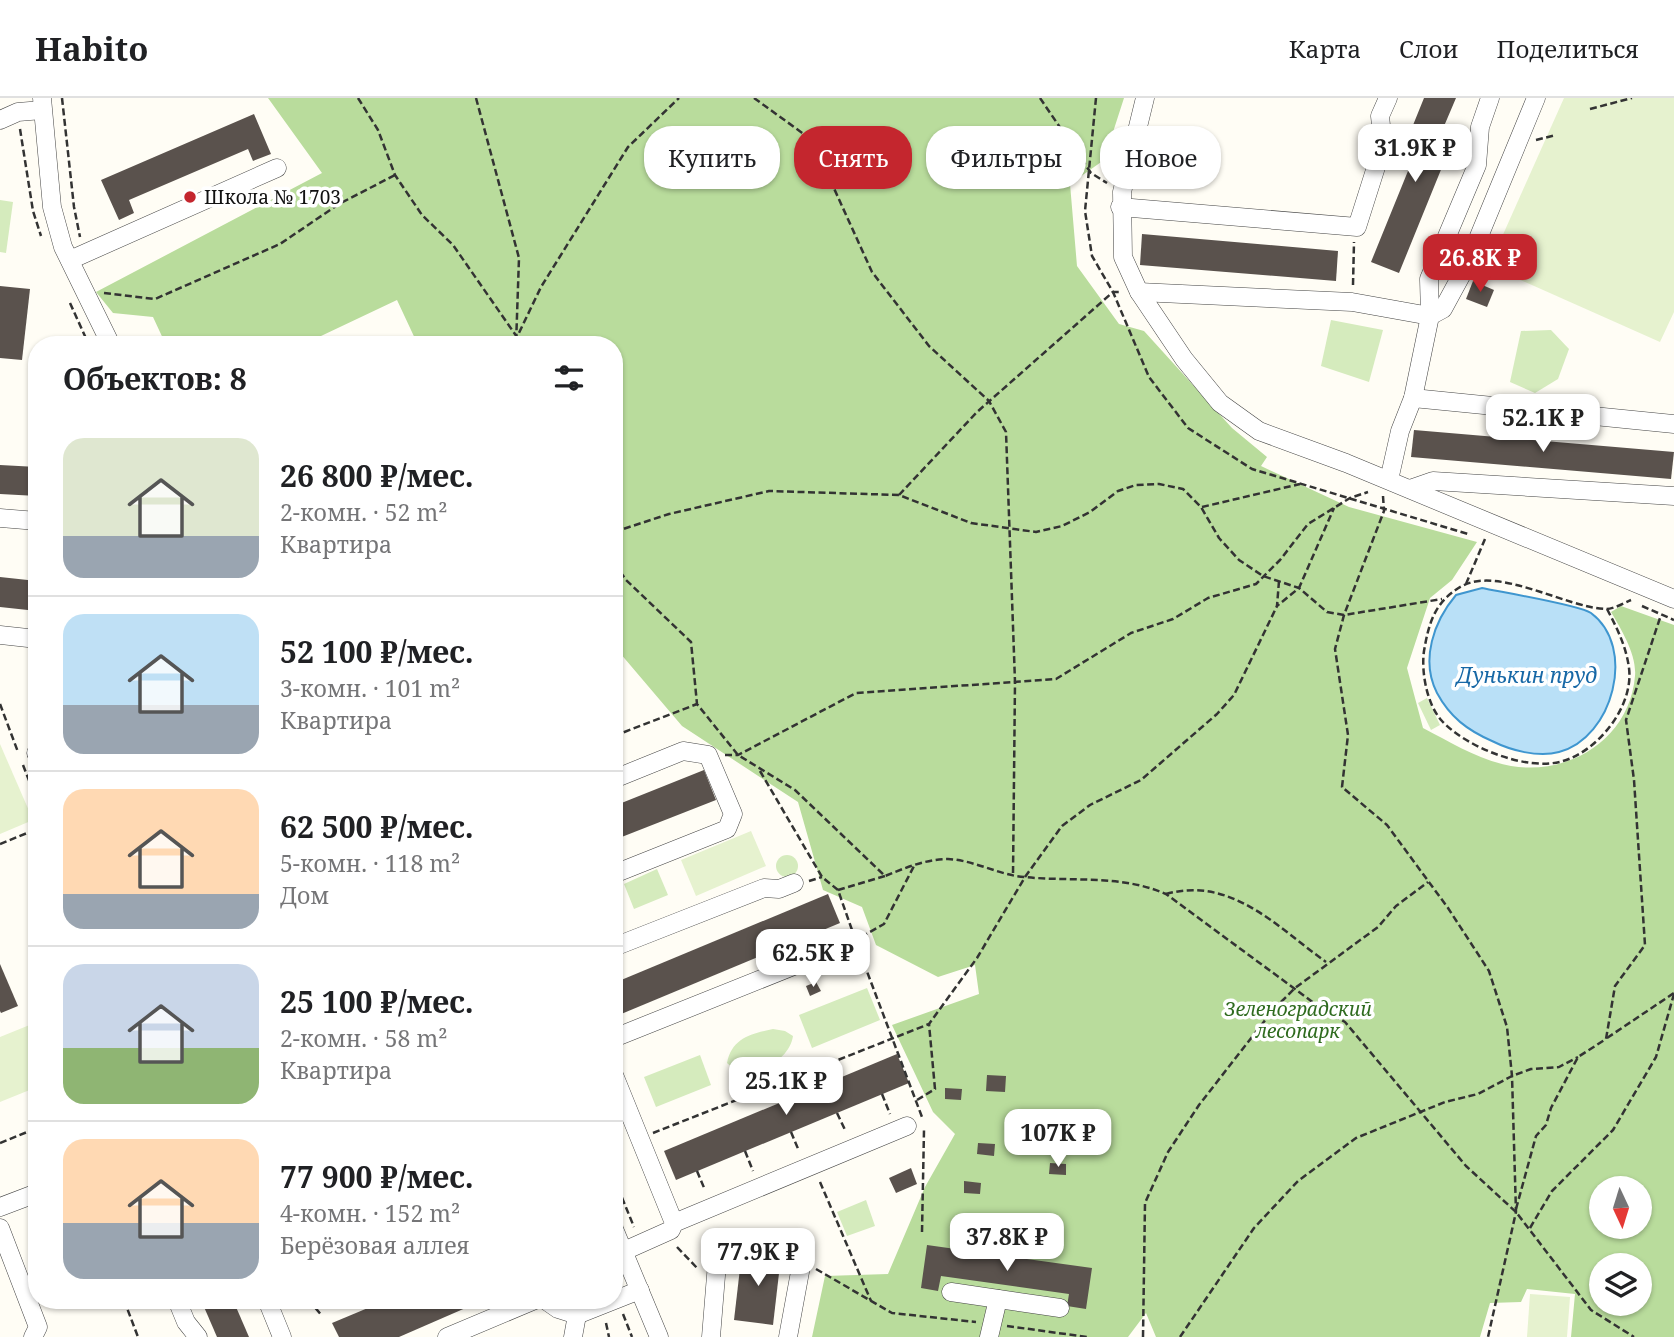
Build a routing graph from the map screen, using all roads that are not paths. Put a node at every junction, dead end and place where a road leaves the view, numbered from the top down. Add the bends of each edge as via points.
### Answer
1 (1145, 98) edge
2 (1388, 98) edge
3 (1490, 98) edge
4 (1536, 98) edge
5 (42, 104) edge
6 (0, 120) edge
7 (277, 168) dead end
8 (1121, 199) junction
9 (78, 256) junction
10 (1139, 292) junction
11 (1430, 316) junction
12 (108, 336) edge
13 (1413, 398) junction
14 (1674, 424) edge
15 (1385, 484) junction
16 (1410, 489) junction
17 (1674, 496) edge
18 (0, 518) edge
19 (28, 520) edge
20 (1674, 599) edge
21 (0, 635) edge
22 (28, 638) edge
23 (623, 775) edge
24 (623, 870) edge
25 (794, 883) dead end
26 (850, 942) road end
27 (623, 943) edge
28 (623, 1034) edge
29 (623, 1097) edge
30 (902, 1128) road end
31 (28, 1197) edge
32 (0, 1208) edge
33 (673, 1227) junction
34 (0, 1228) edge
35 (624, 1251) joint
36 (718, 1251) dead end
37 (802, 1261) road end
38 (640, 1290) junction
39 (951, 1292) dead end
40 (623, 1297) edge
41 (998, 1299) junction
42 (28, 1301) edge
43 (1060, 1308) dead end
44 (31, 1309) edge
45 (181, 1309) edge
46 (271, 1309) edge
47 (514, 1309) edge
48 (557, 1309) edge
49 (592, 1309) edge
50 (577, 1315) junction
51 (990, 1330) edge
52 (33, 1337) edge
53 (198, 1337) edge
54 (282, 1337) edge
55 (447, 1337) edge
56 (573, 1337) edge
57 (659, 1337) edge
58 (711, 1337) edge
59 (788, 1337) edge

1 - 8 street
2 - 8 street via 1381,116 1382,145 1357,227
3 - 11 street via 1480,127 1477,165 1429,279
4 - 11 street via 1468,263 1443,309
5 - 6 street
5 - 9 street via 52,206
7 - 9 street
8 - 10 street via 1123,257
9 - 12 street
10 - 11 street via 1352,302
10 - 15 street via 1220,404 1259,431
11 - 13 street
13 - 14 street
13 - 15 street
15 - 16 street
16 - 17 street via 1433,481
16 - 20 street
18 - 19 street
21 - 22 street
23 - 24 street via 683,751 708,755 733,814 727,829
25 - 27 street via 764,888
26 - 28 street
29 - 33 street
30 - 33 street
31 - 32 street
33 - 35 street
34 - 42 street
35 - 38 street
36 - 58 street
37 - 59 street
38 - 40 street
38 - 57 street
39 - 41 street
41 - 43 street
41 - 51 street
44 - 52 street via 38,1327
45 - 53 street
46 - 54 street
47 - 55 street
48 - 50 street
49 - 50 street
50 - 56 street

